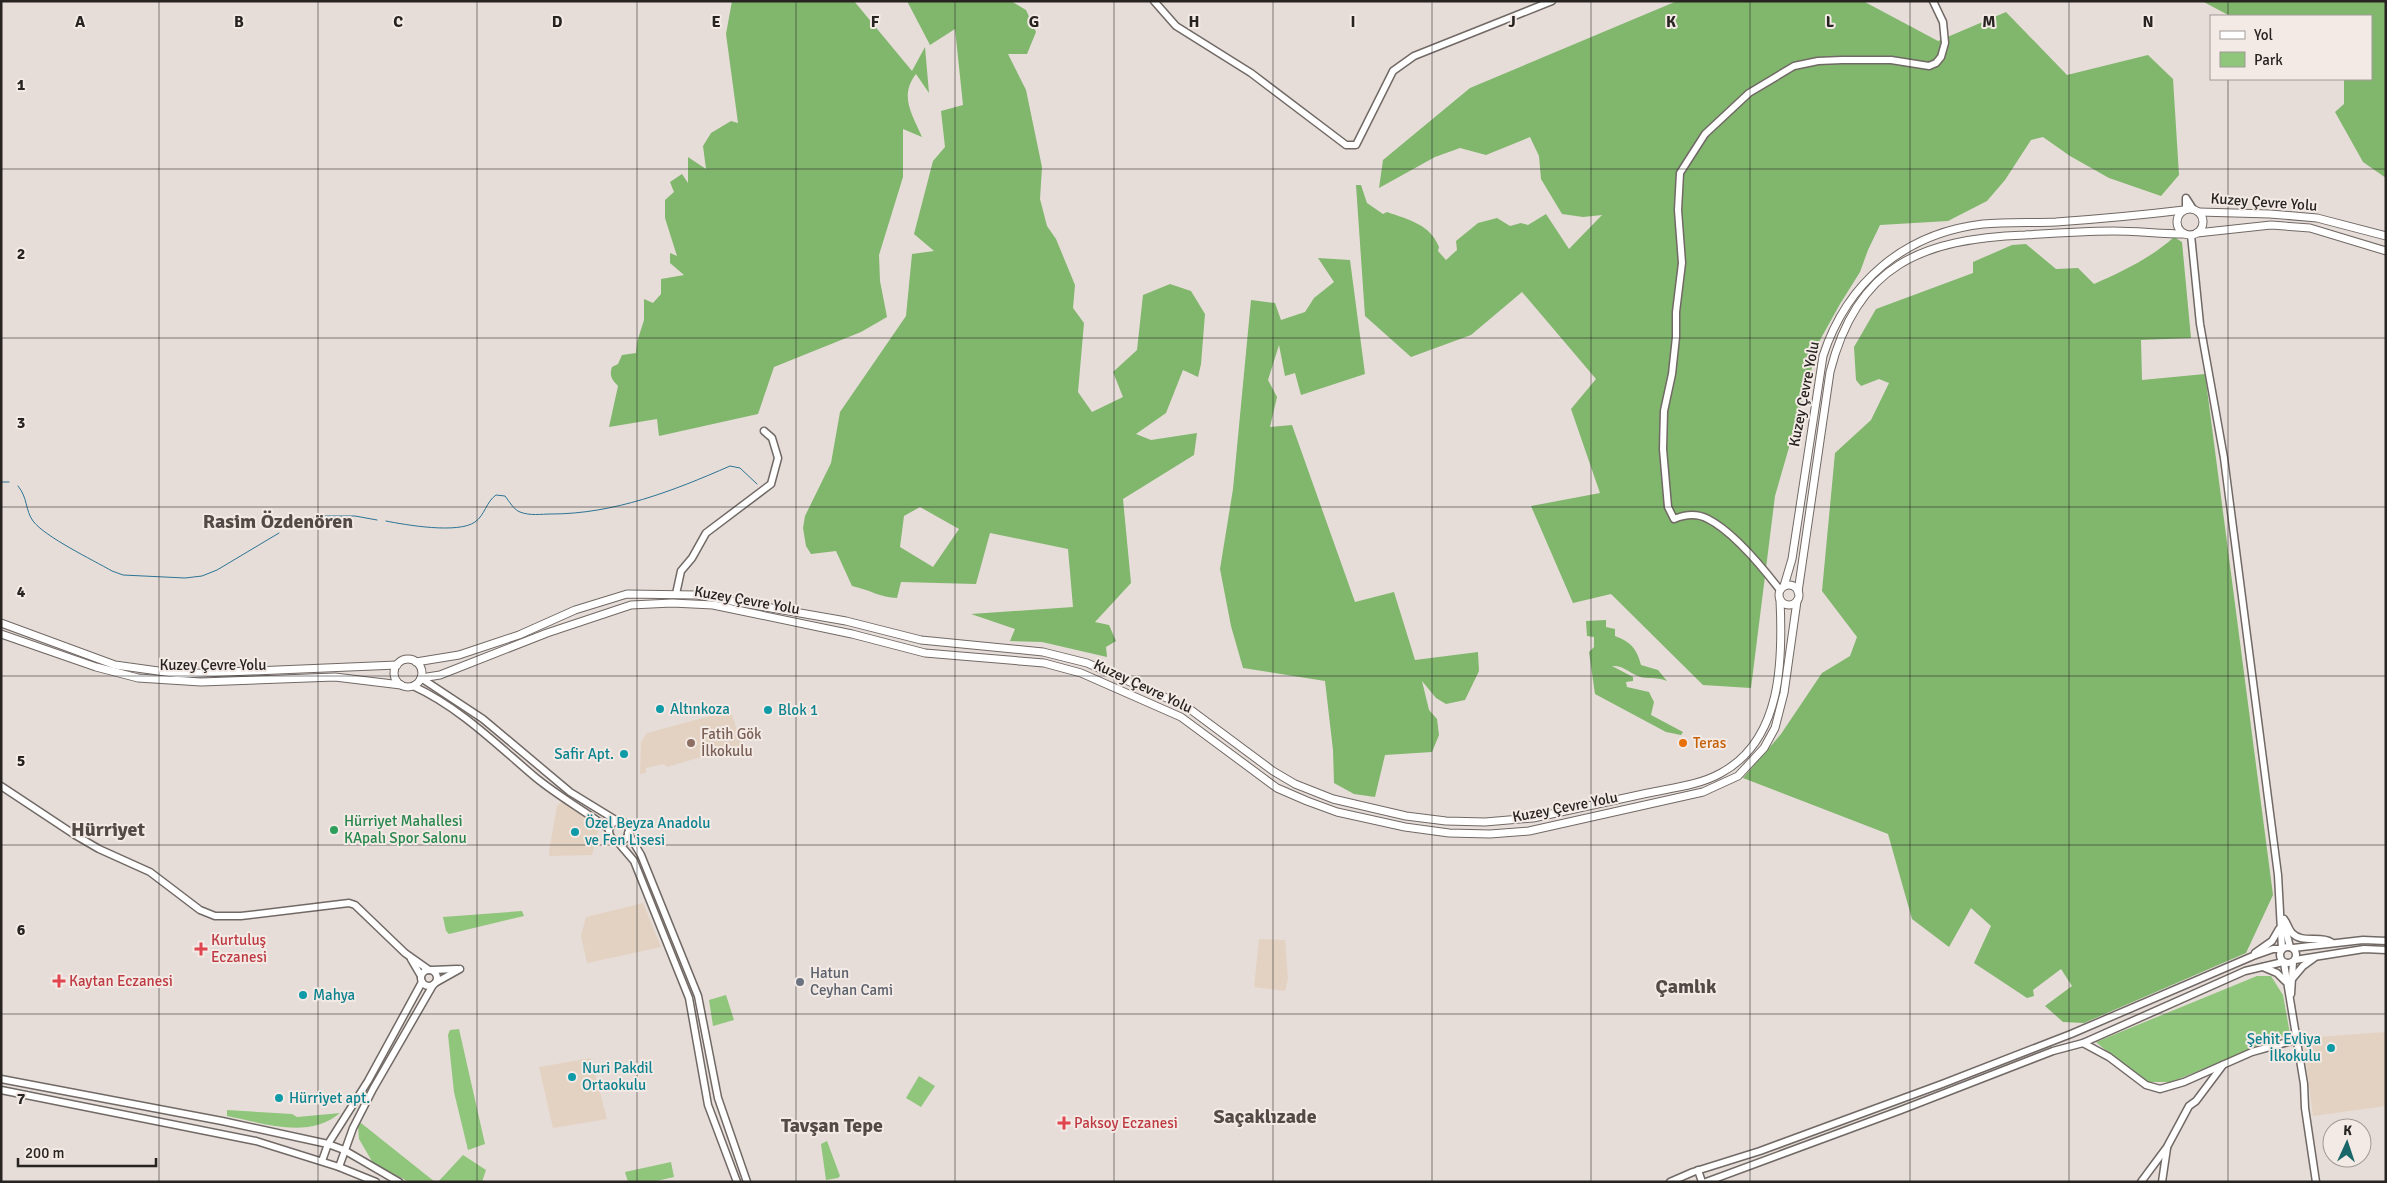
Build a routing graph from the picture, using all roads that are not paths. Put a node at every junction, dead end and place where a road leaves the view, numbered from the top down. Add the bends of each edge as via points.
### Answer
1 (1154, 1) edge
2 (1552, 1) edge
3 (1933, 1) edge
4 (2191, 210) junction
5 (2191, 234) junction
6 (2386, 236) edge
7 (2386, 251) edge
8 (764, 431) dead end
9 (1782, 588) junction
10 (1798, 592) junction
11 (676, 594) junction
12 (1780, 600) junction
13 (1797, 601) junction
14 (1, 623) edge
15 (1, 634) edge
16 (416, 662) junction
17 (397, 665) junction
18 (420, 678) junction
19 (401, 685) junction
20 (413, 686) junction
21 (1, 786) edge
22 (619, 822) junction
23 (609, 830) junction
24 (628, 833) junction
25 (617, 841) junction
26 (2282, 922) junction
27 (2386, 941) edge
28 (2332, 943) junction
29 (2291, 948) junction
30 (2282, 949) junction
31 (2386, 950) edge
32 (2319, 955) junction
33 (2253, 956) junction
34 (411, 958) junction
35 (2294, 961) junction
36 (2284, 962) junction
37 (2262, 966) junction
38 (430, 970) junction
39 (421, 979) junction
40 (2289, 981) junction
41 (434, 984) junction
42 (2295, 1040) junction
43 (2083, 1043) junction
44 (2224, 1064) junction
45 (1, 1079) edge
46 (1, 1090) edge
47 (328, 1144) junction
48 (2167, 1147) junction
49 (344, 1150) junction
50 (322, 1161) junction
51 (339, 1167) junction
52 (1698, 1170) junction
53 (1687, 1178) edge
54 (376, 1182) edge
55 (398, 1182) edge
56 (737, 1182) edge
57 (747, 1182) edge
58 (1670, 1182) edge
59 (1704, 1182) edge
60 (2141, 1182) edge
61 (2162, 1182) edge
62 (2316, 1182) edge

1 - 2 street via 1176,26 1251,72 1346,145 1356,145 1393,71 1414,56
3 - 9 street via 1943,22 1945,43 1936,62 1929,66 1891,60 1842,60 1794,66 1749,93 1705,134 1680,173 1678,210 1682,263 1672,374 1664,411 1663,449 1668,506 1674,519 1685,514 1708,519 1737,542
4 - 5 main road via 2203,223
4 - 5 main road via 2180,213 2177,222 2178,228
4 - 6 main road, Kuzey Çevre Yolu via 2317,218
4 - 9 main road, Kuzey Çevre Yolu via 2117,218 1970,226 1941,233 1917,244 1876,270 1858,288 1830,332 1823,356 1792,559
5 - 7 main road, Kuzey Çevre Yolu via 2271,225 2310,228
5 - 10 main road, Kuzey Çevre Yolu via 2113,230 1974,238 1928,249 1878,281 1852,312 1834,356
5 - 26 street via 2200,324 2224,456
8 - 11 street via 772,438 778,458 771,484 706,533 681,571
9 - 10 main road via 1792,586
9 - 12 main road
10 - 13 main road
11 - 12 main road, Kuzey Çevre Yolu via 697,594 846,621 922,640 1043,652 1087,663 1187,708 1295,784 1333,799 1406,816 1467,822 1533,818 1703,781 1734,765 1763,731 1775,697 1782,634
11 - 16 main road, Kuzey Çevre Yolu via 627,594 575,610 484,647
12 - 13 main road via 1788,605
13 - 18 main road, Kuzey Çevre Yolu via 1776,728 1764,748 1738,776 1703,792 1529,831 1490,834 1405,827 1337,812 1307,801 1277,788 1180,717 1081,673 1044,663 925,653 713,605 631,605 566,626 440,675
14 - 17 main road, Kuzey Çevre Yolu via 106,662 180,674
15 - 19 main road, Kuzey Çevre Yolu via 96,668 138,678 201,682 335,677
16 - 17 main road via 406,659
16 - 18 main road via 422,670
17 - 19 main road via 394,675
18 - 20 main road
18 - 22 street via 483,719 570,792
19 - 20 main road
20 - 23 street via 456,712 557,794
21 - 34 street via 75,835 150,872 200,910 215,916 241,916 349,902
22 - 23 street via 613,823
22 - 24 street via 625,824
23 - 25 street via 610,836
24 - 25 street via 626,838
24 - 57 street via 641,856 698,996 718,1098
25 - 56 street via 634,861 689,998 708,1105
26 - 28 street via 2296,936
26 - 29 street
26 - 30 street
26 - 33 street via 2272,941
27 - 28 street
28 - 29 street
29 - 30 street
29 - 35 street via 2296,955
30 - 33 street
30 - 36 street via 2279,956
31 - 32 street via 2364,949
32 - 35 street
32 - 40 street
33 - 52 street via 1952,1081 1760,1151
34 - 38 street
34 - 39 street
35 - 36 street
35 - 40 street
36 - 37 street
36 - 40 street
37 - 40 street
37 - 43 street
38 - 39 street via 424,972
38 - 41 street via 437,976
38 - 41 street via 460,969
39 - 41 street via 428,986
39 - 47 street via 368,1081
40 - 42 street
41 - 49 street via 373,1088
42 - 44 street
42 - 62 street
43 - 44 street via 2110,1057 2146,1085 2160,1089
43 - 59 street via 2053,1051
44 - 48 street via 2190,1106
45 - 47 street
46 - 50 street via 248,1139
47 - 49 street
47 - 50 street
48 - 60 street
48 - 61 street
49 - 51 street
49 - 55 street
50 - 51 street
51 - 54 street
52 - 53 street
52 - 59 street
53 - 58 street

